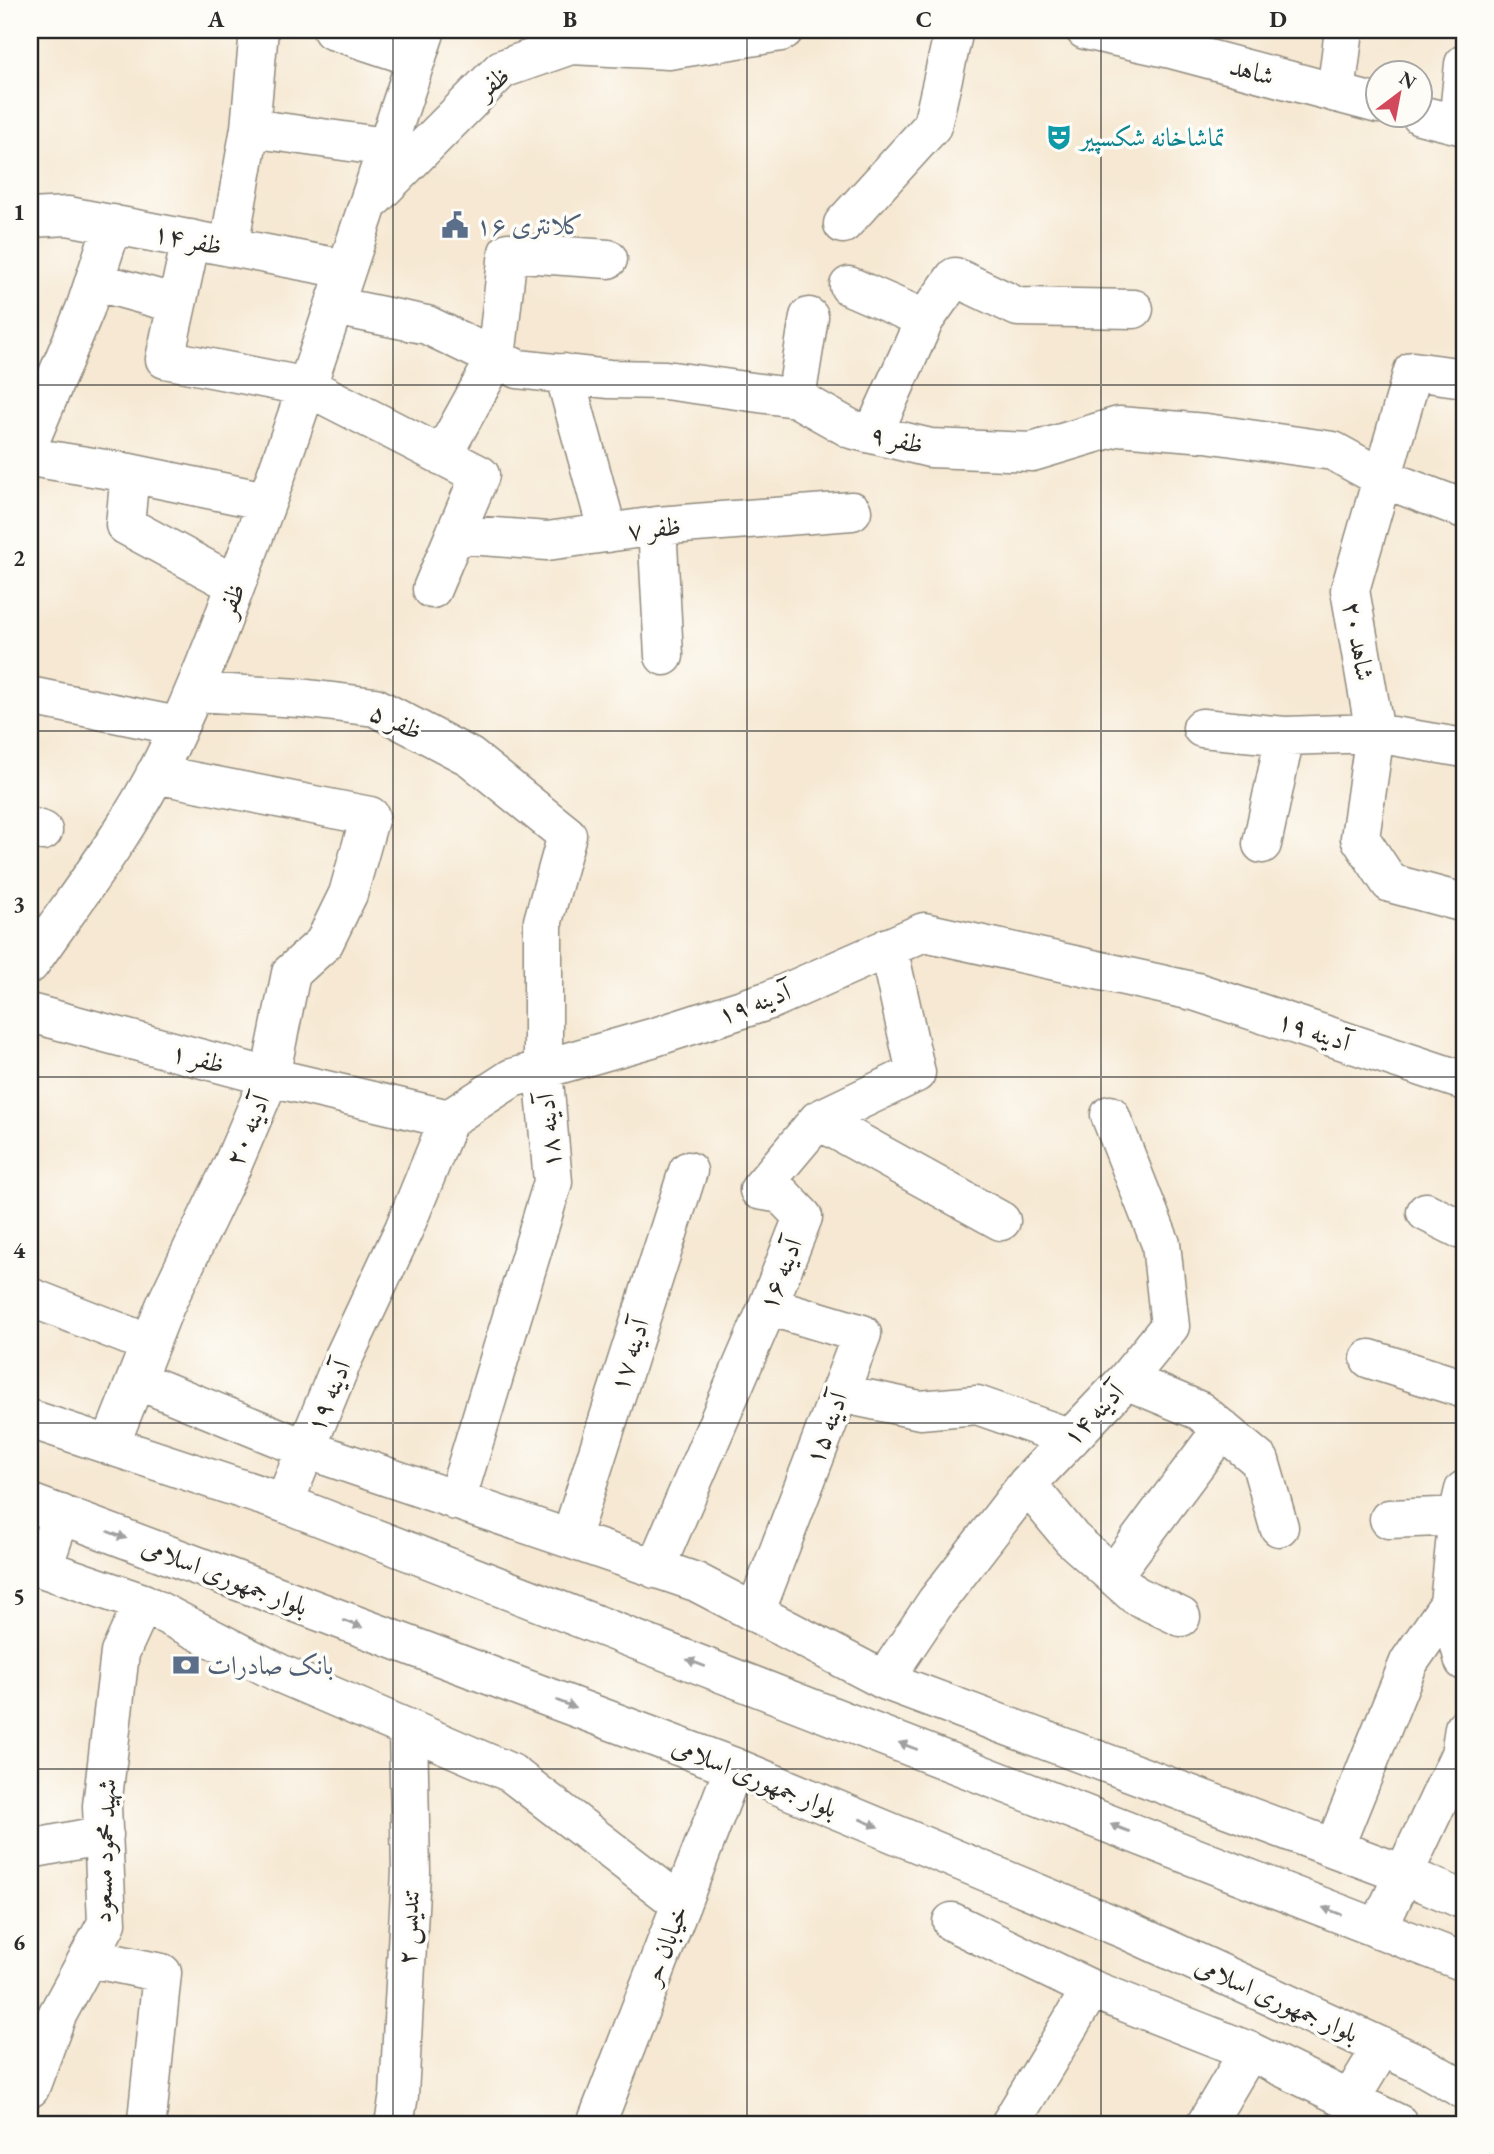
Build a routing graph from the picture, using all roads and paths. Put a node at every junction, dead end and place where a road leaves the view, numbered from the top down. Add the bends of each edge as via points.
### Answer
1 (259, 30) edge
2 (332, 30) edge
3 (785, 30) edge
4 (954, 30) edge
5 (1087, 30) edge
6 (1344, 30) edge
7 (1173, 40) edge
8 (421, 44) edge
9 (1464, 64) edge
10 (1336, 93) junction
11 (1364, 100) edge
12 (1434, 118) edge
13 (1461, 125) edge
14 (250, 128) junction
15 (386, 147) junction
16 (366, 205) junction
17 (30, 218) edge
18 (113, 223) junction
19 (843, 225) dead end
20 (191, 239) junction
21 (229, 247) junction
22 (608, 259) dead end
23 (345, 270) junction
24 (94, 281) junction
25 (849, 286) dead end
26 (177, 304) junction
27 (334, 306) junction
28 (1134, 309) dead end
29 (808, 317) dead end
30 (925, 319) junction
31 (496, 358) junction
32 (564, 373) junction
33 (1464, 378) edge
34 (308, 387) junction
35 (796, 398) junction
36 (873, 434) junction
37 (30, 441) edge
38 (442, 456) junction
39 (30, 457) edge
40 (131, 473) junction
41 (1382, 478) junction
42 (266, 501) junction
43 (1464, 509) edge
44 (852, 511) dead end
45 (657, 526) junction
46 (608, 533) junction
47 (455, 534) junction
48 (236, 585) junction
49 (432, 589) dead end
50 (664, 656) dead end
51 (194, 692) junction
52 (30, 696) edge
53 (178, 726) junction
54 (1202, 728) dead end
55 (1375, 733) junction
56 (1284, 736) junction
57 (1464, 748) edge
58 (155, 775) junction
59 (567, 835) joint
60 (1262, 845) dead end
61 (1464, 903) edge
62 (888, 947) junction
63 (30, 964) edge
64 (30, 1013) edge
65 (543, 1069) junction
66 (270, 1077) junction
67 (1464, 1081) edge
68 (1110, 1115) dead end
69 (449, 1119) junction
70 (818, 1120) junction
71 (688, 1171) dead end
72 (1426, 1212) dead end
73 (1001, 1221) dead end
74 (1464, 1231) edge
75 (30, 1297) edge
76 (768, 1306) junction
77 (150, 1344) junction
78 (1370, 1359) dead end
79 (137, 1380) junction
80 (1126, 1380) junction
81 (1464, 1389) edge
82 (839, 1393) junction
83 (30, 1419) edge
84 (1222, 1429) junction
85 (1071, 1438) junction
86 (110, 1445) junction
87 (306, 1450) junction
88 (1027, 1484) junction
89 (456, 1501) junction
90 (284, 1503) junction
91 (1462, 1507) edge
92 (45, 1509) edge
93 (1389, 1519) dead end
94 (1279, 1527) dead end
95 (570, 1539) junction
96 (36, 1566) edge
97 (655, 1569) junction
98 (1113, 1575) junction
99 (143, 1603) junction
100 (1449, 1604) junction
101 (755, 1613) junction
102 (1181, 1617) dead end
103 (1464, 1661) edge
104 (884, 1680) junction
105 (1464, 1728) edge
106 (408, 1729) junction
107 (734, 1767) junction
108 (104, 1835) junction
109 (1334, 1848) junction
110 (30, 1849) edge
111 (1403, 1874) junction
112 (1464, 1900) edge
113 (681, 1904) junction
114 (952, 1922) dead end
115 (1378, 1928) junction
116 (89, 1958) junction
117 (1464, 1962) edge
118 (1091, 1989) junction
119 (43, 2011) edge
120 (1382, 2047) junction
121 (1249, 2051) junction
122 (30, 2088) edge
123 (1464, 2090) edge
124 (1350, 2100) junction
125 (147, 2120) dead end
126 (394, 2124) edge
127 (596, 2124) edge
128 (1010, 2124) edge
129 (1206, 2124) edge
130 (1397, 2124) edge

1 - 14 street
2 - 8 street
3 - 16 street, ظفر via 669,50 571,45 502,69
4 - 19 street via 932,126
5 - 7 street, شاهد
6 - 10 street
7 - 10 street, شاهد
8 - 15 street, ظفر
9 - 13 street
10 - 11 street, شاهد
12 - 13 street
14 - 15 street
14 - 21 street
15 - 16 street, ظفر
16 - 23 street, ظفر
17 - 18 street, ظفر ۱۴ via 68,216
18 - 20 street, ظفر ۱۴
18 - 24 street
20 - 21 street, ظفر ۱۴
20 - 26 street
21 - 23 street, ظفر ۱۴
22 - 31 street via 508,252
23 - 27 street, ظفر
24 - 26 street
24 - 37 street
25 - 30 street
26 - 34 street via 165,359
27 - 31 street, ظفر ۹ via 427,325
27 - 34 street, ظفر
28 - 30 street via 1018,307 955,277
29 - 35 street
30 - 36 street
31 - 32 street, ظفر ۹ via 518,369
31 - 38 street
32 - 35 street, ظفر ۹ via 665,380
32 - 46 street
33 - 41 street, شاهد ۲۰ via 1413,371
34 - 38 street
34 - 42 street, ظفر
35 - 36 street, ظفر ۹ via 851,429
36 - 41 street, ظفر ۹ via 930,448 1032,452 1119,426 1206,433 1333,452
38 - 47 street via 480,475
39 - 40 street
40 - 42 street
40 - 48 street via 125,525
41 - 43 street, ظفر ۹
41 - 55 street, شاهد ۲۰ via 1350,590
42 - 48 street, ظفر
44 - 45 street, ظفر ۷
45 - 46 street, ظفر ۷
45 - 50 street
46 - 47 street, ظفر ۷ via 547,541
47 - 49 street
48 - 51 street, ظفر
51 - 53 street, ظفر
51 - 59 street, ظفر ۵ via 375,707 470,758
52 - 53 street
53 - 58 street, ظفر
54 - 56 street
55 - 56 street
55 - 57 street
55 - 61 street, شاهد ۲۰ via 1360,838 1390,883
56 - 60 street
58 - 63 street, ظفر
58 - 66 street, آدینه ۲۰ via 370,816 348,894 324,943 292,973
59 - 65 street, آدینه ۱۸ via 543,921
62 - 65 street, آدینه ۱۹ via 771,1000
62 - 67 street, آدینه ۱۹ via 924,932 1197,992
62 - 70 street, آدینه ۱۶ via 916,1073
64 - 66 street, ظفر ۱
65 - 69 street, آدینه ۱۹ via 512,1078
65 - 89 street, آدینه ۱۸ via 553,1182
66 - 69 street, ظفر ۱
66 - 77 street, آدینه ۲۰
68 - 80 street, آدینه ۱۴ via 1161,1244 1170,1326
69 - 87 street, آدینه ۱۹
70 - 73 street
70 - 76 street, آدینه ۱۶ via 759,1190 781,1194 803,1217
71 - 95 street, آدینه ۱۷
72 - 74 street
75 - 77 street
76 - 82 street, آدینه ۱۵ via 862,1334
76 - 97 street, آدینه ۱۶
77 - 79 street, آدینه ۲۰
78 - 81 street
79 - 86 street, آدینه ۲۰
79 - 87 street
80 - 84 street via 1200,1411
80 - 85 street, آدینه ۱۴
82 - 85 street via 920,1410 977,1405
82 - 101 street, آدینه ۱۵
83 - 86 street
84 - 94 street via 1260,1461
84 - 98 street
85 - 88 street, آدینه ۱۴
86 - 90 street
87 - 89 street
87 - 90 street, آدینه ۱۹
88 - 98 street via 1072,1539
88 - 104 street, آدینه ۱۴ via 936,1602
89 - 95 street
115 -> 90 street
91 - 93 street
91 - 100 street
92 - 96 street
92 -> 107 street, بلوار جمهوری اسلامی
95 - 97 street
96 - 99 street
97 - 101 street via 696,1582
98 - 102 street via 1135,1595
99 - 106 street via 279,1673
99 - 108 street, شهید محمود مسعود via 120,1653 102,1806
100 - 103 street
100 - 109 street via 1409,1662
101 - 104 street
104 - 109 street
105 - 111 street via 1460,1754
106 - 113 street via 511,1773
106 - 126 street, تندیس ۲ via 411,1872
107 - 113 street, خیابان حر
107 -> 120 street, بلوار جمهوری اسلامی via 1126,1930
108 - 110 street
108 - 116 street, شهید محمود مسعود via 107,1923
109 - 111 street
111 - 112 street
111 - 115 street
113 - 127 street, خیابان حر
114 - 118 street
115 - 117 street
116 - 119 street, شهید محمود مسعود
116 - 125 street via 162,1973
118 - 121 street
118 - 128 street
119 - 122 street, شهید محمود مسعود
120 - 123 street, بلوار جمهوری اسلامی
120 - 124 street
121 - 124 street
121 - 129 street
124 - 130 street

